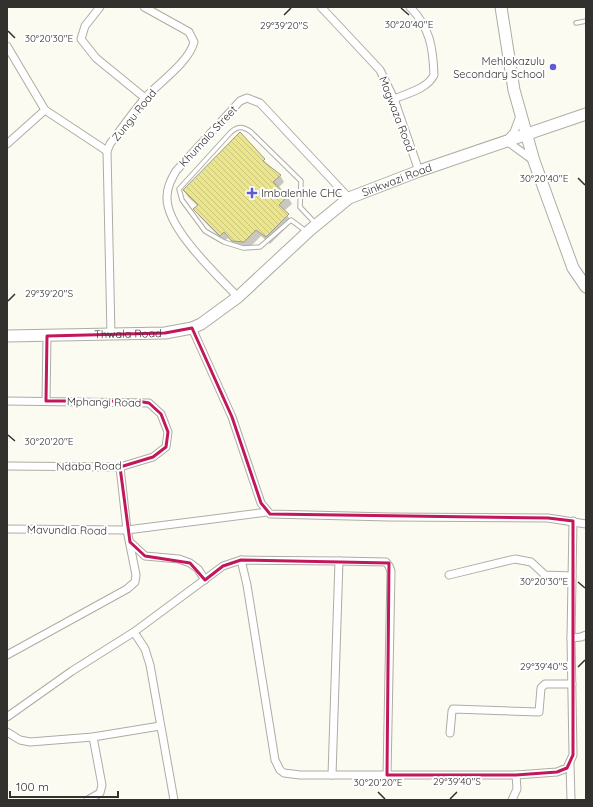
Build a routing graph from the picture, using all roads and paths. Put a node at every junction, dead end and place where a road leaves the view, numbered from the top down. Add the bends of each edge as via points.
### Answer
1 (100, 7) edge
2 (144, 7) edge
3 (321, 7) edge
4 (410, 7) edge
5 (501, 7) edge
6 (586, 21) edge
7 (576, 23) dead end
8 (7, 46) edge
9 (145, 98) junction
10 (394, 99) junction
11 (45, 110) junction
12 (520, 114) junction
13 (586, 114) edge
14 (526, 135) junction
15 (505, 142) junction
16 (7, 144) edge
17 (107, 151) junction
18 (534, 161) junction
19 (419, 171) junction
20 (349, 198) junction
21 (317, 225) junction
22 (308, 233) junction
23 (586, 287) edge
24 (238, 297) junction
25 (192, 328) junction
26 (110, 335) junction
27 (7, 336) edge
28 (47, 336) junction
29 (46, 401) junction
30 (7, 402) edge
31 (166, 447) joint
32 (7, 466) edge
33 (120, 467) junction
34 (266, 512) junction
35 (573, 521) junction
36 (586, 524) edge
37 (7, 529) edge
38 (127, 530) junction
39 (130, 542) junction
40 (241, 560) junction
41 (339, 561) junction
42 (449, 575) dead end
43 (572, 576) junction
44 (205, 580) junction
45 (134, 632) junction
46 (586, 635) edge
47 (571, 638) junction
48 (7, 655) edge
49 (572, 684) junction
50 (7, 718) edge
51 (160, 726) junction
52 (7, 732) edge
53 (450, 732) dead end
54 (93, 737) junction
55 (570, 764) junction
56 (332, 775) junction
57 (386, 775) junction
58 (516, 775) junction
59 (88, 800) edge
60 (174, 800) edge
61 (512, 800) edge
62 (571, 800) edge

1 - 9 street via 85,26 81,39 96,58
2 - 9 street, Zungu Road via 184,29 193,37 194,42 193,48 184,59
3 - 10 street, Magwaza Road via 380,70
4 - 10 street via 425,25 434,75 432,80 420,88
5 - 12 street
6 - 7 lane
8 - 11 street
9 - 17 street, Zungu Road
10 - 19 street, Magwaza Road
11 - 16 street
11 - 17 street
12 - 14 street
12 - 15 street via 514,132
13 - 14 street, Sinkwazi Road
14 - 15 street, Sinkwazi Road
14 - 18 street
15 - 18 street
15 - 19 street, Sinkwazi Road
17 - 26 street, Zungu Road
18 - 23 street via 573,268
19 - 20 street, Sinkwazi Road
20 - 21 street, Sinkwazi Road
20 - 24 street, Khumalo Street via 260,103 247,98 240,101 176,171 170,181 167,199 174,222 182,234
21 - 22 street, Sinkwazi Road
21 - 22 lane via 300,207 301,181 243,127 231,132 179,189 182,200 200,226 224,242 243,248 260,248 291,220
22 - 24 street, Sinkwazi Road
24 - 25 street, Thwala Road
25 - 26 street, Thwala Road via 165,334
25 - 34 street via 232,417
26 - 28 street, Thwala Road
27 - 28 street, Thwala Road
28 - 29 street
29 - 30 street, Mphangi Road
29 - 31 street, Mphangi Road via 149,403 165,421 168,432
31 - 33 street, Ndaba Road via 153,456
32 - 33 street, Ndaba Road
33 - 38 street
34 - 35 street, Mavundla Road via 274,516 548,518
34 - 38 street, Mavundla Road
35 - 36 street, Mavundla Road
35 - 43 street
37 - 38 street, Mavundla Road
38 - 39 street
39 - 44 street via 145,556 180,559 190,563 198,569
39 - 48 street via 136,574 133,585
40 - 41 street
40 - 44 street via 223,566
40 - 56 street via 278,766 284,773
41 - 56 street
41 - 57 street via 386,562 390,566
42 - 43 street via 515,559 531,562 545,575
43 - 47 street
44 - 45 street
45 - 50 street via 72,671
45 - 51 street via 145,649 150,665
46 - 47 street
47 - 49 street
49 - 53 street via 545,684 541,688 539,712 453,709
49 - 55 street via 573,756
51 - 54 street
51 - 60 street
52 - 54 street via 20,740 30,742
54 - 59 street via 102,785 100,793
55 - 58 street via 557,772
55 - 62 street
56 - 57 street
57 - 58 street
58 - 61 street via 517,789

